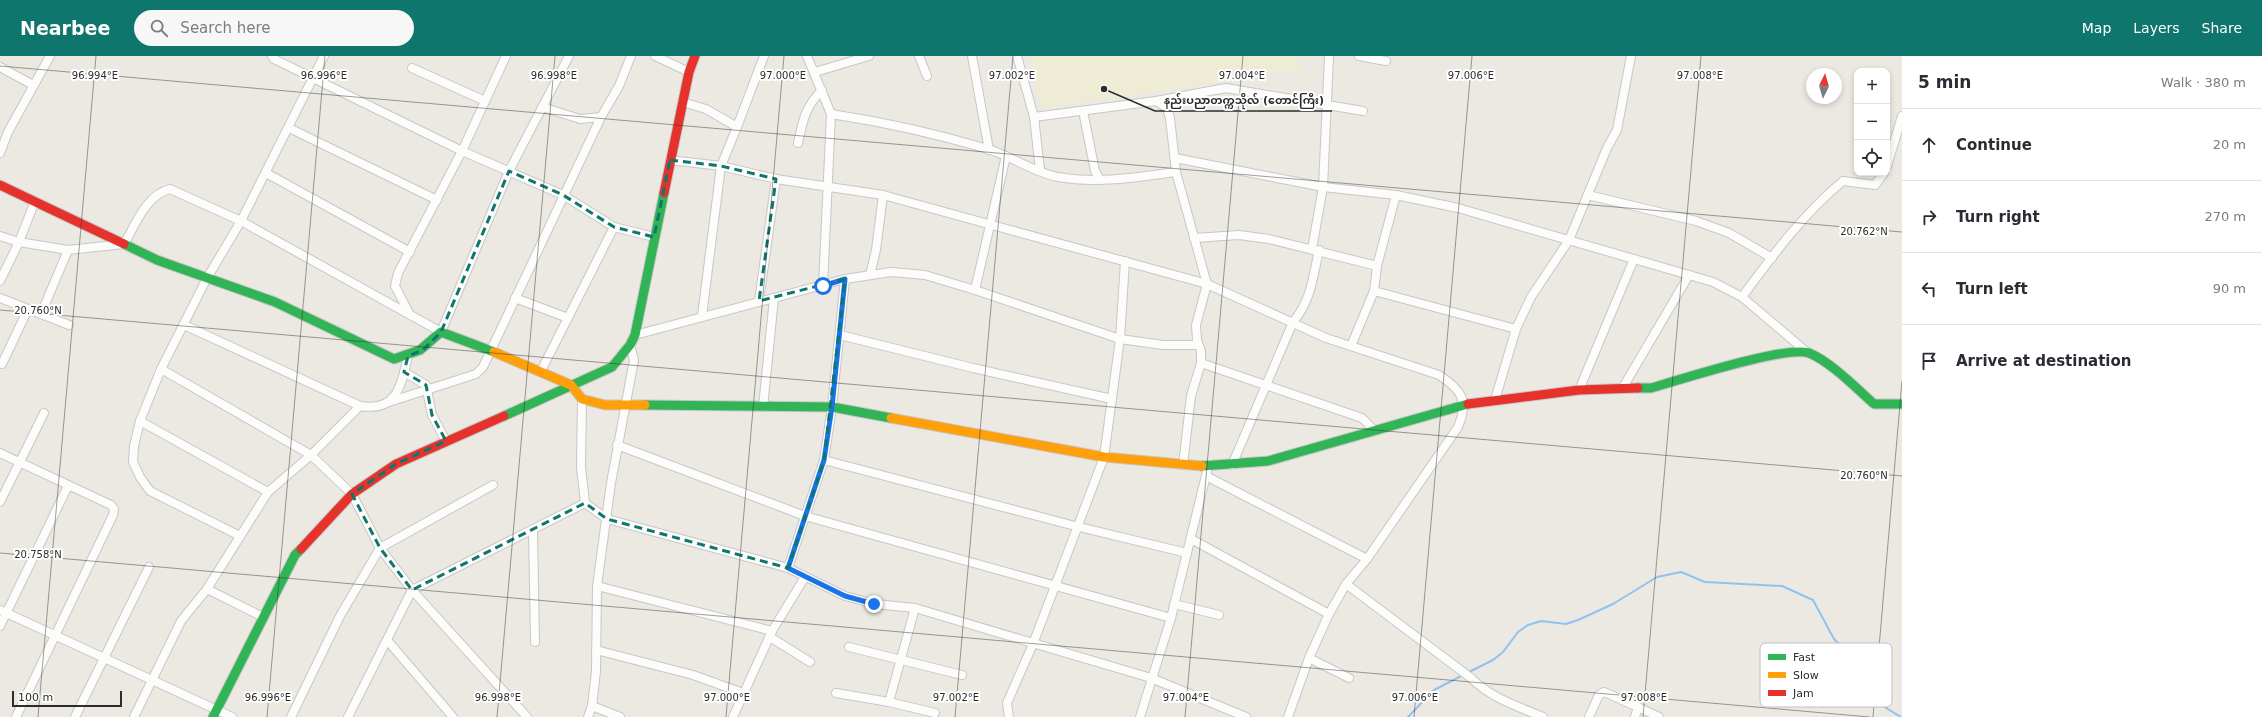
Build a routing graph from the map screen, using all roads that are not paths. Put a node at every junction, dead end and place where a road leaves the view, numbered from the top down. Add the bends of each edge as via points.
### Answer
1 (50, 56) edge
2 (272, 56) edge
3 (324, 56) edge
4 (506, 56) edge
5 (569, 56) edge
6 (631, 56) edge
7 (655, 56) edge
8 (695, 56) edge
9 (764, 56) edge
10 (807, 56) edge
11 (869, 56) edge
12 (919, 56) edge
13 (972, 56) edge
14 (1017, 56) edge
15 (1329, 56) edge
16 (1359, 56) edge
17 (1631, 56) edge
18 (1386, 61) dead end
19 (0, 67) edge
20 (412, 68) dead end
21 (689, 72) junction
22 (815, 72) junction
23 (927, 76) dead end
24 (314, 78) junction
25 (33, 85) junction
26 (822, 90) junction
27 (485, 101) junction
28 (1156, 101) junction
29 (682, 102) junction
30 (1326, 106) junction
31 (542, 107) junction
32 (1082, 111) junction
33 (1363, 111) dead end
34 (831, 114) junction
35 (1902, 116) edge
36 (601, 117) junction
37 (1034, 117) junction
38 (737, 127) junction
39 (289, 128) junction
40 (0, 129) edge
41 (8, 132) junction
42 (798, 143) dead end
43 (988, 150) junction
44 (462, 151) junction
45 (0, 153) edge
46 (1006, 156) junction
47 (1890, 156) edge
48 (1174, 158) junction
49 (670, 160) junction
50 (721, 166) junction
51 (1040, 170) junction
52 (509, 171) junction
53 (1176, 172) junction
54 (266, 173) junction
55 (1882, 176) edge
56 (776, 179) junction
57 (1100, 180) junction
58 (0, 185) edge
59 (826, 186) junction
60 (1324, 187) junction
61 (563, 195) junction
62 (883, 195) junction
63 (1396, 195) junction
64 (1588, 195) junction
65 (437, 200) junction
66 (35, 201) junction
67 (241, 221) junction
68 (989, 224) junction
69 (614, 227) junction
70 (0, 236) edge
71 (654, 237) junction
72 (1194, 238) junction
73 (1570, 240) junction
74 (19, 242) junction
75 (124, 244) junction
76 (1316, 249) junction
77 (68, 250) junction
78 (410, 252) junction
79 (1772, 258) junction
80 (1634, 259) junction
81 (1125, 261) junction
82 (1378, 266) junction
83 (870, 275) junction
84 (1689, 275) junction
85 (207, 278) junction
86 (845, 279) junction
87 (0, 281) edge
88 (1207, 284) junction
89 (823, 286) junction
90 (975, 290) junction
91 (1374, 291) junction
92 (1742, 297) junction
93 (0, 298) edge
94 (515, 298) junction
95 (774, 298) junction
96 (760, 301) junction
97 (28, 309) junction
98 (41, 314) junction
99 (410, 316) junction
100 (702, 316) junction
101 (568, 318) junction
102 (1293, 322) junction
103 (69, 325) dead end
104 (184, 325) junction
105 (1516, 329) junction
106 (440, 332) junction
107 (635, 335) junction
108 (840, 336) junction
109 (1120, 339) junction
110 (630, 345) junction
111 (1198, 345) junction
112 (1352, 346) junction
113 (491, 350) junction
114 (1808, 353) junction
115 (408, 356) junction
116 (1202, 363) junction
117 (2, 364) dead end
118 (161, 369) junction
119 (541, 370) junction
120 (404, 372) junction
121 (1266, 384) junction
122 (572, 385) junction
123 (1622, 389) junction
124 (1579, 390) junction
125 (428, 391) junction
126 (582, 399) junction
127 (1112, 399) junction
128 (1495, 400) junction
129 (389, 402) junction
130 (1465, 404) junction
131 (1902, 404) edge
132 (360, 406) junction
133 (624, 406) junction
134 (763, 406) junction
135 (832, 407) junction
136 (44, 413) dead end
137 (140, 421) junction
138 (1375, 431) junction
139 (446, 442) junction
140 (617, 445) junction
141 (0, 453) edge
142 (311, 455) junction
143 (1104, 457) junction
144 (824, 460) junction
145 (20, 462) junction
146 (1232, 465) junction
147 (1183, 466) junction
148 (1207, 471) junction
149 (493, 485) dead end
150 (68, 486) junction
151 (268, 492) junction
152 (352, 494) junction
153 (0, 502) edge
154 (585, 503) junction
155 (805, 516) junction
156 (607, 519) junction
157 (1079, 527) junction
158 (533, 529) junction
159 (240, 536) junction
160 (1190, 539) junction
161 (380, 548) junction
162 (1187, 553) junction
163 (1367, 559) junction
164 (149, 567) dead end
165 (788, 568) junction
166 (805, 577) junction
167 (1346, 584) junction
168 (1056, 585) junction
169 (597, 586) junction
170 (207, 589) junction
171 (412, 590) junction
172 (1174, 604) junction
173 (915, 608) junction
174 (3, 611) edge
175 (1329, 614) junction
176 (1219, 615) dead end
177 (263, 617) junction
178 (1170, 618) junction
179 (0, 626) edge
180 (771, 634) junction
181 (55, 635) junction
182 (387, 640) junction
183 (535, 642) dead end
184 (1033, 644) junction
185 (849, 647) dead end
186 (596, 650) junction
187 (104, 658) junction
188 (1309, 658) junction
189 (901, 660) junction
190 (810, 662) dead end
191 (962, 675) dead end
192 (1151, 678) junction
193 (1349, 678) dead end
194 (152, 680) junction
195 (743, 693) junction
196 (836, 693) dead end
197 (889, 702) junction
198 (592, 706) junction
199 (1638, 707) junction
200 (214, 713) edge
201 (935, 713) dead end
202 (16, 717) edge
203 (75, 717) edge
204 (134, 717) edge
205 (232, 717) edge
206 (291, 717) edge
207 (348, 717) edge
208 (453, 717) edge
209 (527, 717) edge
210 (588, 717) edge
211 (620, 717) edge
212 (733, 717) edge
213 (1009, 717) edge
214 (1140, 717) edge
215 (1246, 717) edge
216 (1288, 717) edge
217 (1543, 717) edge
218 (1589, 717) edge
219 (1635, 717) edge
220 (1659, 717) edge

1 - 25 street
2 - 24 street
3 - 24 street
4 - 27 street
5 - 31 street
6 - 36 street via 619,86
7 - 21 street
8 - 21 street
9 - 38 street
10 - 22 street
11 - 22 street
12 - 23 street
13 - 43 street
14 - 37 street
15 - 30 street
16 - 18 street
17 - 64 street via 1617,130
19 - 25 street
20 - 27 street
21 - 29 street
22 - 26 street
24 - 39 street
24 - 44 street
25 - 41 street
26 - 34 street
26 - 42 street via 810,103 803,119
27 - 44 street
28 - 30 street via 1226,88
28 - 32 street
28 - 48 street via 1167,108 1169,113
29 - 38 street via 706,109
29 - 49 street
30 - 33 street
30 - 60 street
31 - 36 street via 580,119
31 - 52 street
32 - 37 street
32 - 57 street via 1095,170
34 - 43 street via 878,121
34 - 59 street
35 - 47 street
36 - 61 street
37 - 51 street
38 - 50 street
39 - 54 street
39 - 65 street
40 - 41 street
41 - 45 street
43 - 46 street
44 - 52 street
44 - 65 street
46 - 51 street
46 - 68 street
48 - 53 street
48 - 60 street
49 - 50 street
49 - 71 street
50 - 56 street
50 - 100 street
51 - 57 street via 1057,177
52 - 61 street
52 - 106 street
53 - 57 street
53 - 72 street
54 - 67 street
54 - 78 street
55 - 79 street via 1875,185 1843,181 1805,216
56 - 59 street
56 - 96 street
58 - 66 street
59 - 62 street
59 - 89 street
60 - 63 street
60 - 76 street
61 - 69 street
61 - 94 street
62 - 68 street
62 - 83 street
63 - 73 street via 1458,208
63 - 82 street
64 - 73 street
64 - 79 street via 1696,221 1729,233
65 - 78 street
66 - 74 street
66 - 75 street
67 - 75 street via 170,189 152,198
67 - 85 street
67 - 99 street
68 - 81 street
68 - 90 street
69 - 71 street
69 - 101 street
70 - 74 street
71 - 107 street
72 - 76 street via 1239,234
72 - 88 street
73 - 80 street
73 - 105 street via 1531,297
74 - 77 street
74 - 87 street
75 - 77 street
75 - 85 street via 157,260
76 - 82 street
76 - 102 street via 1310,295 1304,309
77 - 98 street
78 - 99 street via 395,283
79 - 92 street
80 - 84 street
80 - 124 street
81 - 88 street
81 - 109 street
82 - 91 street
83 - 86 street
83 - 90 street via 891,272 925,275
84 - 92 street via 1713,282
84 - 123 street
85 - 104 street
85 - 115 street via 275,302 394,358
86 - 89 street
86 - 108 street
88 - 102 street
88 - 111 street via 1196,325
89 - 95 street
90 - 109 street
91 - 105 street
91 - 112 street
92 - 114 street
93 - 97 street
94 - 101 street
94 - 113 street
95 - 96 street
95 - 134 street
96 - 100 street
97 - 98 street
97 - 117 street
98 - 103 street
99 - 106 street
100 - 107 street
101 - 119 street
102 - 112 street via 1326,338
102 - 121 street
104 - 118 street
104 - 132 street
105 - 128 street
106 - 113 street
106 - 115 street via 423,350
107 - 110 street
108 - 127 street
108 - 135 street
109 - 111 street via 1163,345
109 - 127 street
110 - 122 street via 612,367
110 - 133 street via 634,360
111 - 116 street
112 - 130 street via 1439,376 1456,388
113 - 119 street
113 - 125 street via 483,367 476,374
114 - 123 street via 1776,354 1651,388
114 - 131 street via 1838,372 1874,404
115 - 120 street
116 - 121 street
116 - 147 street via 1192,396
118 - 137 street
118 - 142 street
119 - 122 street
120 - 125 street via 426,385
120 - 129 street via 398,390
121 - 138 street via 1362,418
121 - 146 street
122 - 126 street
122 - 139 street
123 - 124 street
124 - 128 street
125 - 129 street
125 - 139 street via 432,415
126 - 133 street via 605,405
126 - 154 street via 581,467
127 - 143 street
128 - 130 street
129 - 132 street via 374,408
130 - 138 street
130 - 163 street via 1458,427
132 - 142 street
133 - 134 street
133 - 140 street
134 - 135 street
135 - 143 street
135 - 144 street
136 - 145 street
137 - 151 street
137 - 159 street via 133,462 150,490
138 - 146 street via 1268,462
139 - 152 street via 396,464
140 - 155 street
140 - 156 street
141 - 145 street
142 - 151 street
142 - 152 street
143 - 147 street
143 - 157 street
144 - 155 street
144 - 157 street
145 - 150 street
145 - 153 street
146 - 148 street
147 - 148 street
148 - 160 street
148 - 163 street
149 - 161 street
150 - 174 street
150 - 181 street via 111,505 114,509
151 - 159 street
152 - 161 street
152 - 177 street via 295,556
154 - 156 street
154 - 158 street
155 - 165 street
155 - 168 street
156 - 165 street
156 - 169 street
157 - 162 street
157 - 168 street
158 - 171 street
158 - 183 street
159 - 170 street
160 - 162 street
160 - 175 street
161 - 171 street
161 - 206 street via 340,616
162 - 172 street
163 - 167 street
164 - 187 street
165 - 166 street
166 - 173 street via 845,596 874,604
166 - 180 street
167 - 175 street
167 - 217 street via 1496,698
168 - 178 street
168 - 184 street
169 - 180 street
169 - 186 street
170 - 177 street
170 - 194 street via 181,621
171 - 182 street
171 - 209 street
172 - 176 street
172 - 178 street
173 - 184 street
173 - 189 street
174 - 179 street
174 - 181 street
175 - 188 street
177 - 200 street
178 - 192 street
180 - 190 street
180 - 195 street
181 - 187 street
181 - 202 street
182 - 207 street
182 - 208 street
184 - 192 street
184 - 213 street via 1007,704
185 - 189 street
186 - 195 street via 693,675
186 - 198 street
187 - 194 street
187 - 203 street
188 - 193 street
188 - 216 street
189 - 191 street
189 - 197 street
192 - 214 street
192 - 215 street
194 - 200 street
194 - 204 street
195 - 212 street
196 - 197 street
197 - 201 street
198 - 210 street
198 - 211 street
199 - 218 street via 1604,692 1599,695
199 - 219 street
199 - 220 street
200 - 205 street

